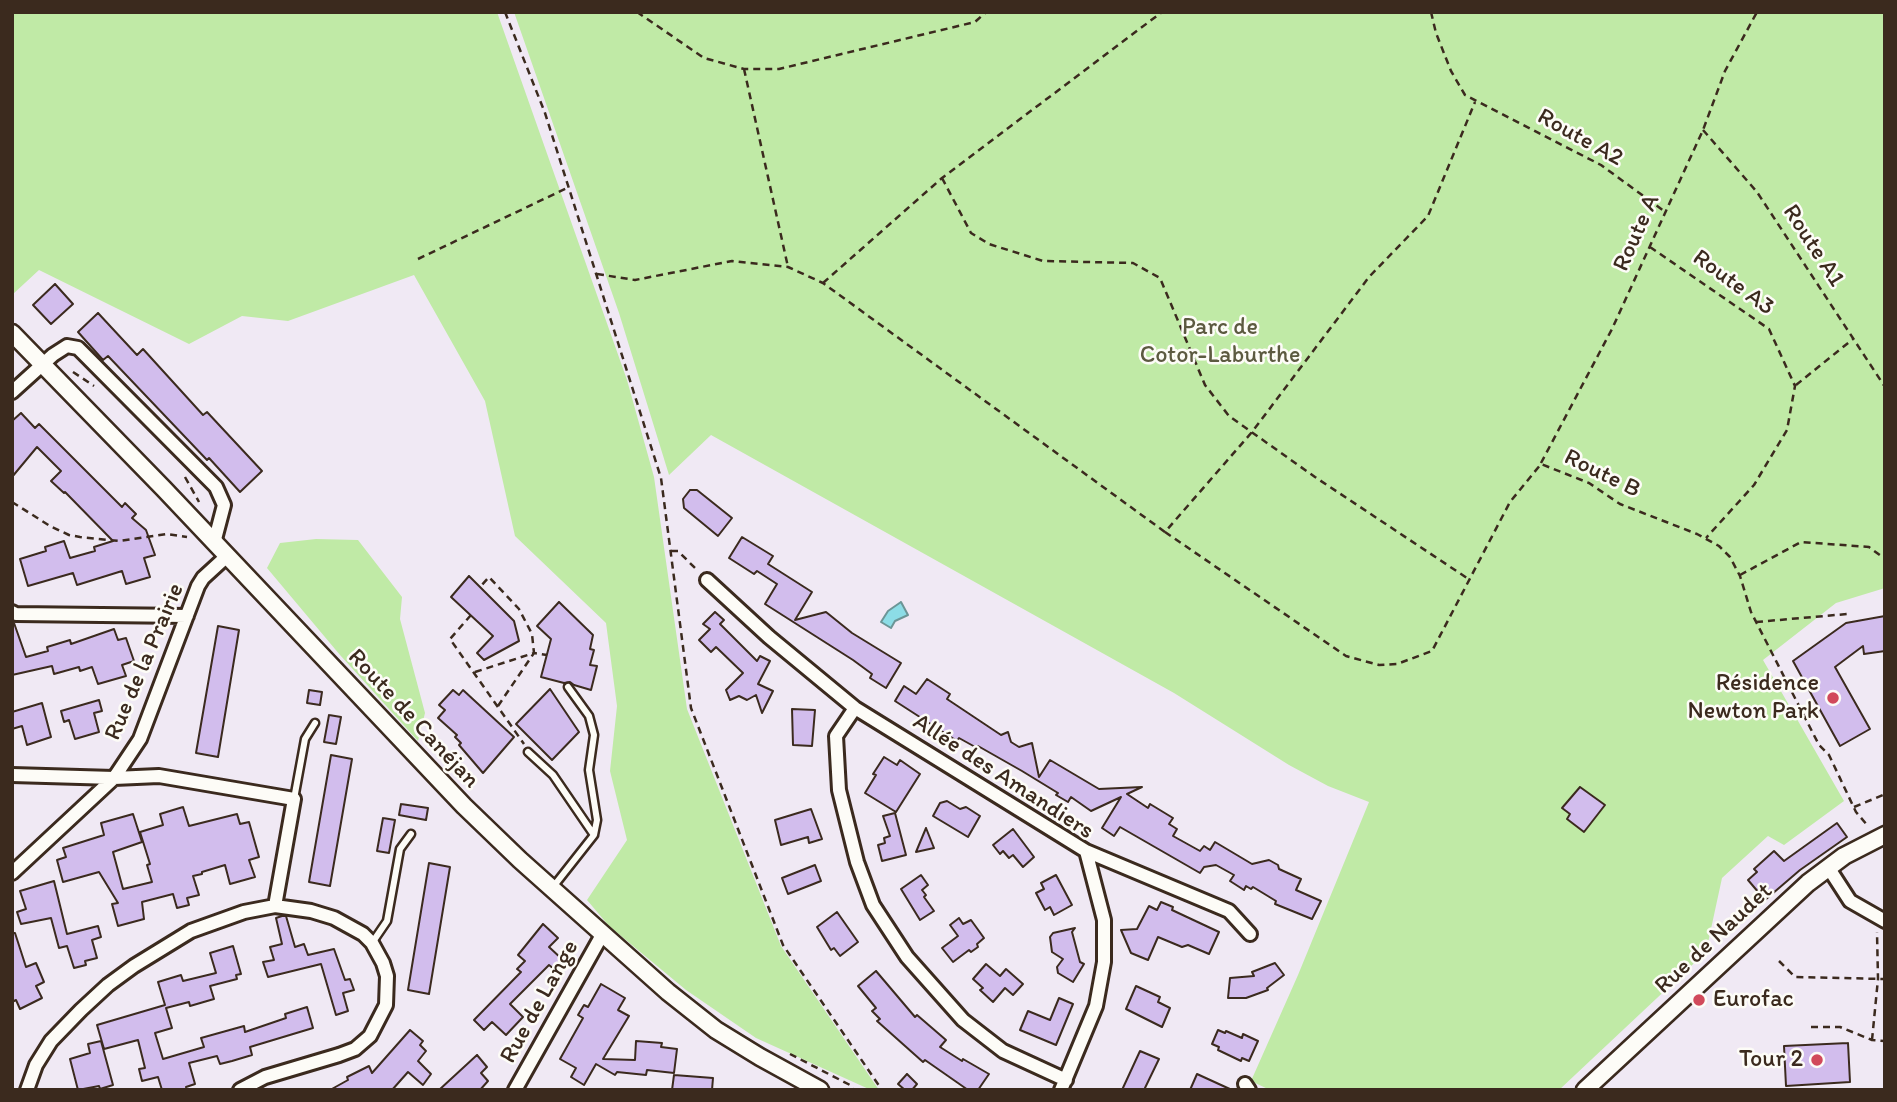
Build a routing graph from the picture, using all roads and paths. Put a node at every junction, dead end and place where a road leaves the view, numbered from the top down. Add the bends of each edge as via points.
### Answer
1 (505, 12) edge
2 (638, 12) edge
3 (986, 12) edge
4 (1162, 12) edge
5 (1431, 12) edge
6 (1757, 12) edge
7 (744, 69) junction
8 (1475, 102) junction
9 (1703, 130) junction
10 (942, 178) junction
11 (569, 187) junction
12 (1664, 211) junction
13 (1650, 247) junction
14 (418, 259) dead end
15 (788, 267) junction
16 (597, 274) junction
17 (823, 283) junction
18 (12, 333) edge
19 (1853, 339) junction
20 (48, 360) junction
21 (1795, 386) junction
22 (97, 387) dead end
23 (1885, 387) edge
24 (12, 392) edge
25 (1252, 432) junction
26 (1541, 464) junction
27 (178, 470) dead end
28 (12, 502) edge
29 (201, 508) dead end
30 (1165, 531) junction
31 (188, 537) dead end
32 (1706, 539) junction
33 (214, 542) junction
34 (671, 551) junction
35 (227, 556) junction
36 (1885, 559) edge
37 (1740, 576) junction
38 (708, 580) joint
39 (1470, 580) junction
40 (480, 587) dead end
41 (12, 612) edge
42 (1847, 614) dead end
43 (471, 615) dead end
44 (187, 617) junction
45 (1756, 622) junction
46 (534, 653) junction
47 (547, 655) dead end
48 (475, 672) junction
49 (568, 687) dead end
50 (498, 706) junction
51 (855, 708) junction
52 (316, 723) dead end
53 (528, 752) joint
54 (12, 775) edge
55 (114, 778) junction
56 (1883, 795) edge
57 (294, 799) junction
58 (1854, 807) junction
59 (1877, 832) edge
60 (411, 834) dead end
61 (593, 835) junction
62 (1086, 850) junction
63 (1828, 867) junction
64 (12, 873) edge
65 (552, 889) junction
66 (275, 906) junction
67 (1881, 919) edge
68 (1250, 934) dead end
69 (602, 935) junction
70 (372, 943) junction
71 (1779, 961) dead end
72 (1878, 979) junction
73 (1885, 979) edge
74 (1811, 1027) dead end
75 (1872, 1040) junction
76 (1885, 1041) edge
77 (782, 1053) dead end
78 (1064, 1085) edge
79 (1586, 1089) edge
80 (27, 1090) edge
81 (240, 1090) edge
82 (515, 1090) edge
83 (820, 1090) edge
84 (854, 1090) edge
85 (882, 1090) edge

1 - 11 path
2 - 7 path via 704,58
3 - 7 path via 975,22 779,69
4 - 10 path
5 - 8 path via 1451,71 1465,95
6 - 9 path, Route A via 1726,71
7 - 15 path
8 - 12 path, Route A2 via 1601,165
8 - 25 path via 1427,216 1369,277
9 - 12 path, Route A
9 - 19 path, Route A1 via 1757,192
10 - 17 path
10 - 25 path via 971,233 989,244 1043,261 1133,263 1160,278 1205,384 1229,416
11 - 14 path
11 - 16 path
12 - 13 path, Route A
13 - 21 path, Route A3 via 1769,329
13 - 26 path, Route A
15 - 16 path, Route B via 732,261 635,280
15 - 17 path, Route B
16 - 34 path via 662,478
17 - 30 path, Route B
18 - 20 street, Route de Canéjan
19 - 21 path
19 - 23 path, Route A1
20 - 22 path
20 - 24 street
20 - 33 street, Route de Canéjan
20 - 33 street via 68,346 78,348 216,487 224,505
21 - 32 path via 1787,429 1754,485
25 - 30 path
25 - 39 path
26 - 32 path, Route B via 1589,483 1620,504
26 - 39 path, Route B via 1510,502
27 - 29 path
28 - 31 path via 50,526 80,537 119,541 167,534
30 - 39 path, Route B via 1346,656 1379,665 1432,652
32 - 37 path, Route B via 1730,557
33 - 35 street, Route de Canéjan
34 - 38 path via 678,551
34 - 85 path via 691,708 783,945
35 - 44 street, Rue de la Prairie via 203,578
35 - 65 street, Route de Canéjan via 464,806
36 - 37 path via 1869,547 1801,541
37 - 45 path, Route B
38 - 51 street, Allée des Amandiers
40 - 46 path via 489,577 519,608 532,634
41 - 44 street
42 - 45 path
43 - 48 path via 450,639
44 - 55 street, Rue de la Prairie via 141,739
45 - 58 path, Route B
46 - 47 path
46 - 48 path
46 - 50 path
48 - 50 path
49 - 61 lane via 589,716 594,735 589,770 597,820
50 - 53 path
51 - 62 street, Allée des Amandiers
51 - 78 street via 836,736 839,789 873,905 907,957 962,1020 1003,1051
52 - 57 lane via 305,739
53 - 61 lane via 553,775
54 - 55 street
55 - 57 street via 159,776
55 - 64 street, Rue de la Prairie
56 - 58 path
57 - 66 street
58 - 59 path, Route B
59 - 63 street, Rue de Naudet
60 - 70 lane via 400,849 387,921
61 - 65 lane
62 - 68 street via 1229,911
62 - 78 street, Allée des Amandiers via 1104,920 1104,962 1096,1006
63 - 67 street via 1850,901
63 - 79 street, Rue de Naudet
65 - 69 street, Route de Canéjan
66 - 70 street via 334,918
66 - 80 street via 191,931 108,985 51,1041
67 - 72 path
69 - 82 street, Rue de Lange
69 - 83 street, Route de Canéjan via 716,1030
70 - 81 street via 383,962 388,990 370,1036 347,1052 265,1077
71 - 72 path via 1795,977
72 - 73 path
72 - 75 path
74 - 75 path via 1840,1027
75 - 76 path
77 - 84 path

